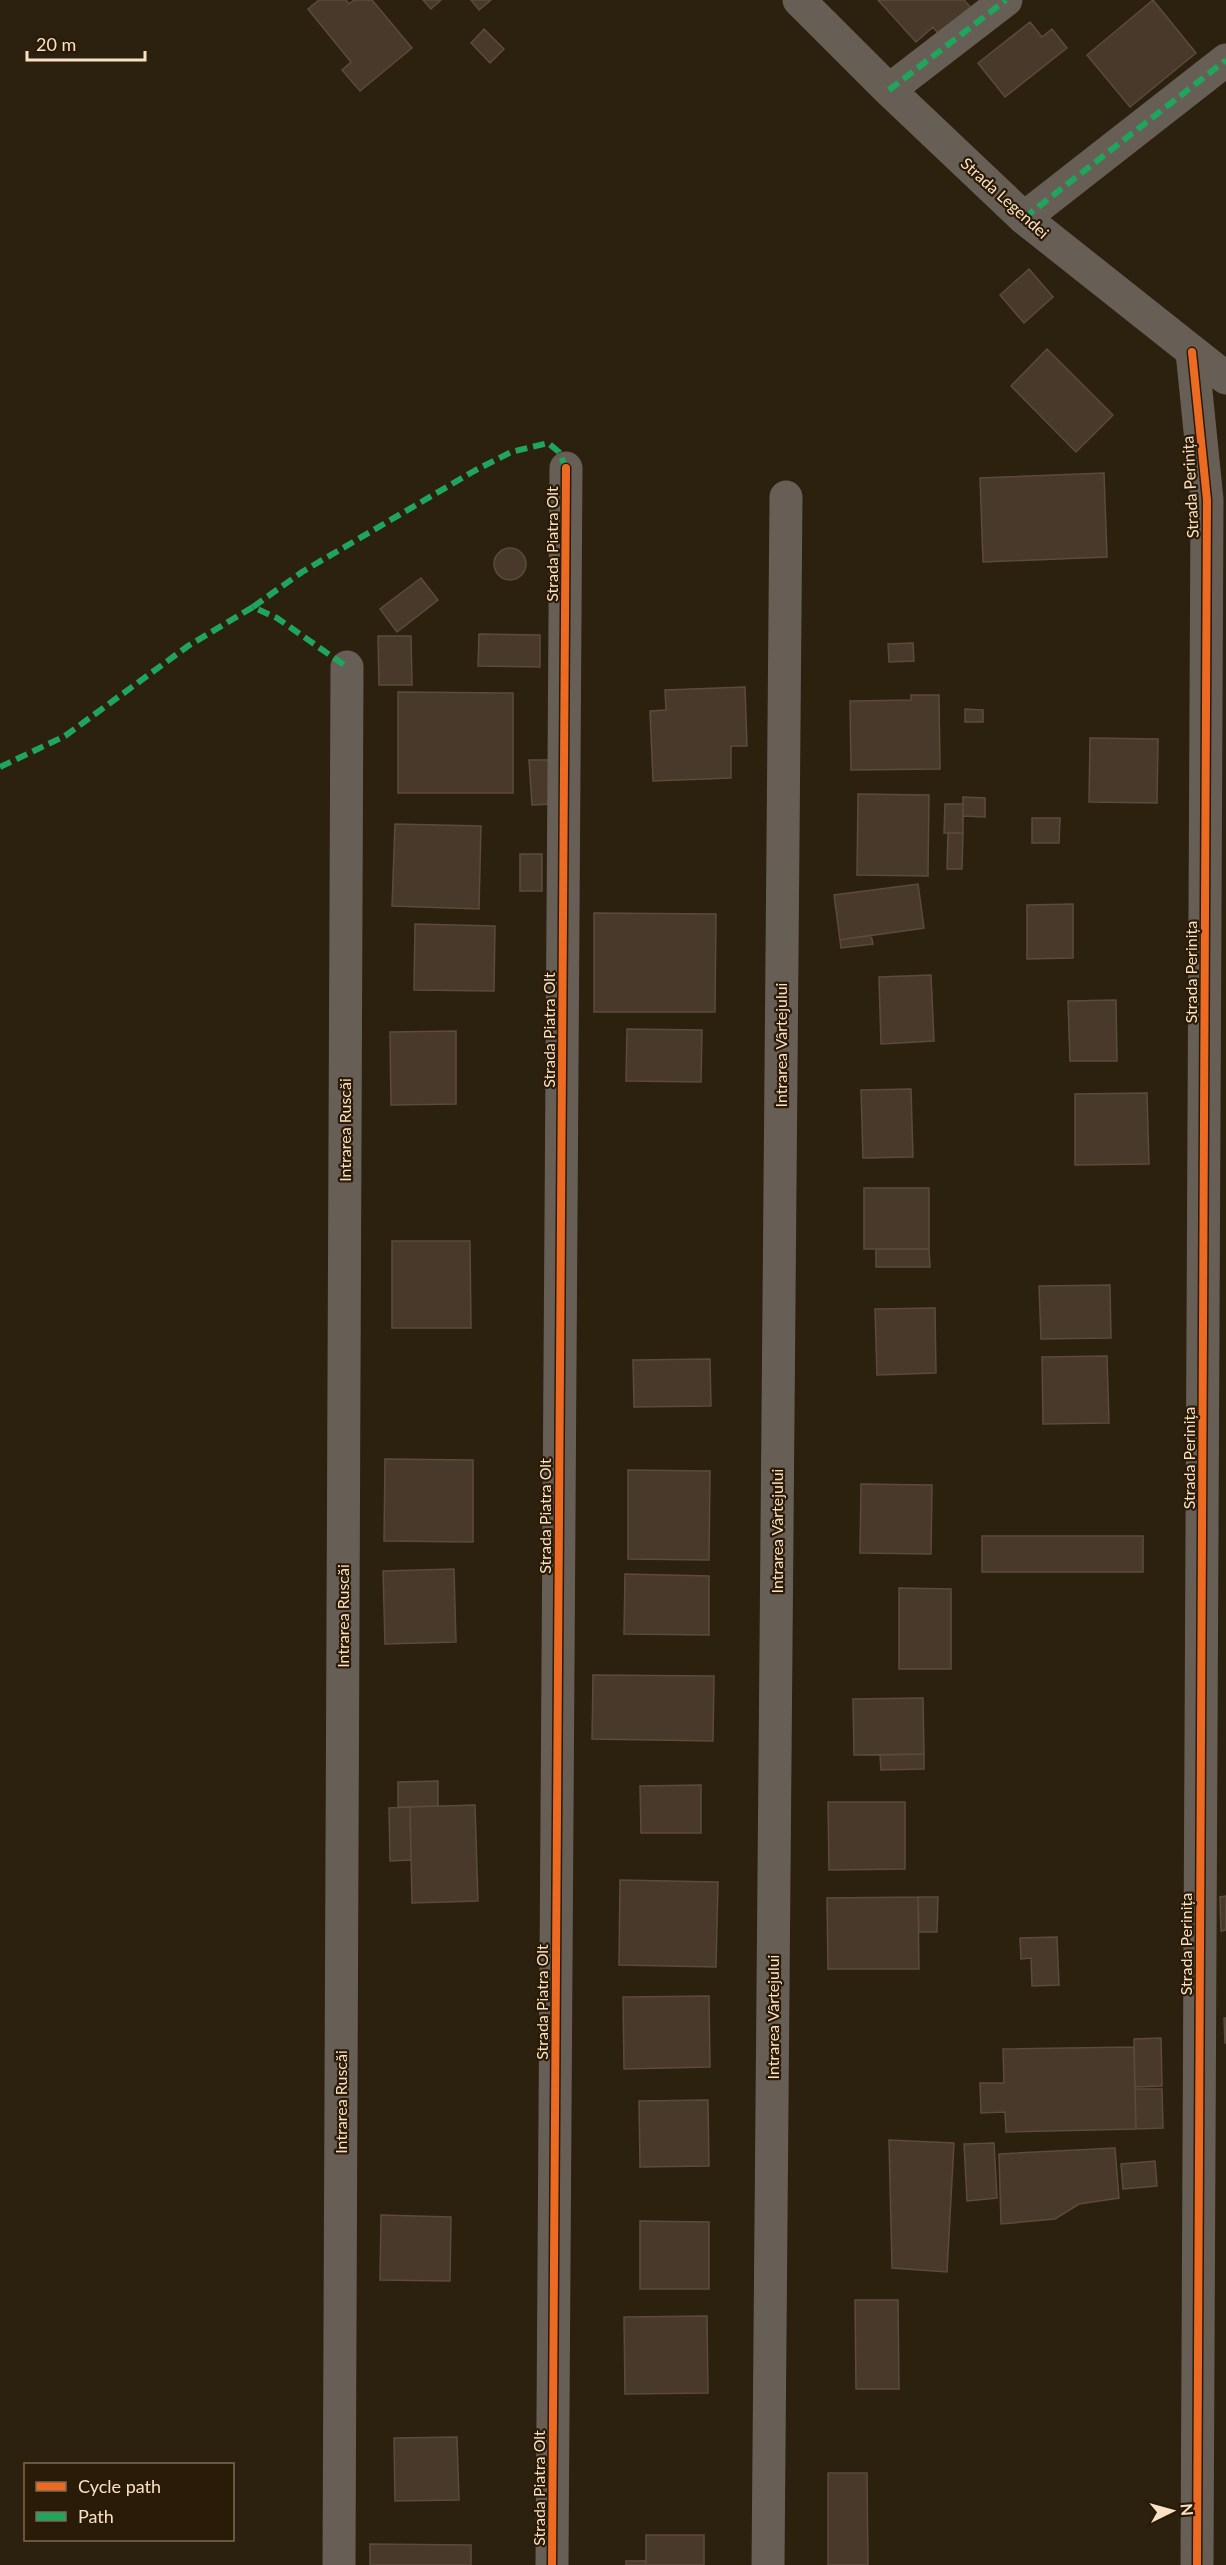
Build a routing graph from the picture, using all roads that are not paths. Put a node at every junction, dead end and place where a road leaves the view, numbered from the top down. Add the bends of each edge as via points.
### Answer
1 (799, 0) edge
2 (1006, 0) edge
3 (1226, 60) edge
4 (889, 90) junction
5 (1024, 218) junction
6 (1192, 352) junction
7 (1226, 378) edge
8 (566, 468) dead end
9 (786, 497) dead end
10 (347, 667) dead end
11 (339, 2565) edge
12 (552, 2565) edge
13 (768, 2565) edge
14 (1197, 2565) edge

1 - 4 street, Strada Legendei
2 - 4 street
3 - 5 street
4 - 5 street, Strada Legendei
5 - 6 street, Strada Legendei
6 - 7 street, Strada Legendei
6 - 14 street, Strada Perinița via 1206,500
8 - 12 street, Strada Piatra Olt
9 - 13 street, Intrarea Vârtejului
10 - 11 street, Intrarea Ruscăi

